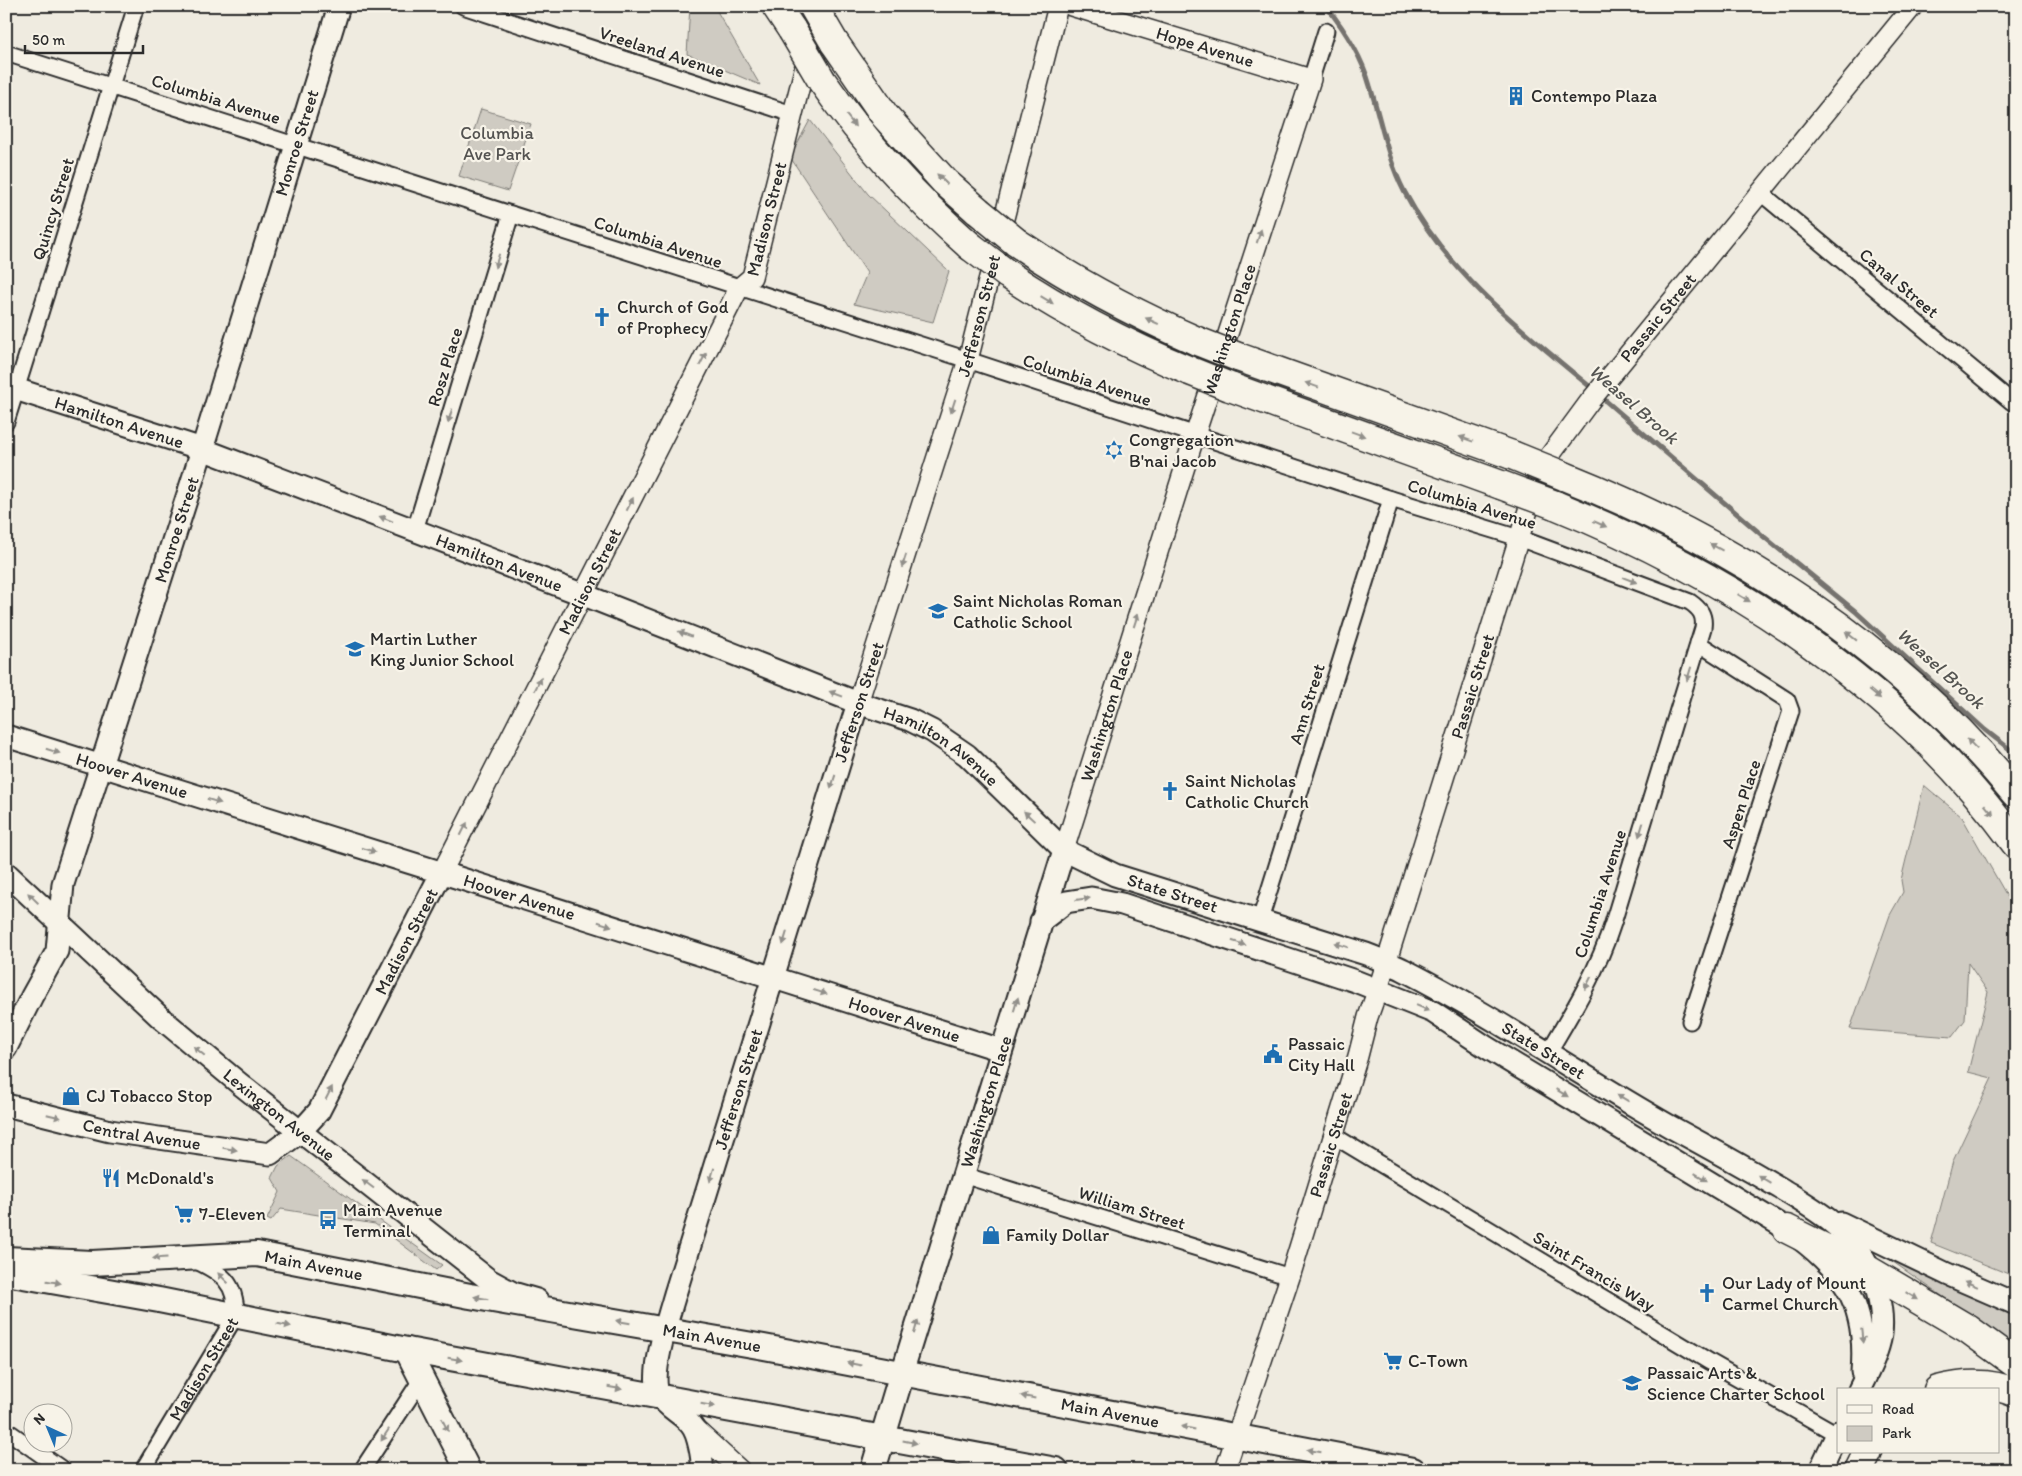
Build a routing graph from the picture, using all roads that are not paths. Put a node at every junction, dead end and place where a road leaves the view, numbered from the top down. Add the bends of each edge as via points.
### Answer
1 (136, 6) edge
2 (339, 6) edge
3 (463, 6) edge
4 (776, 6) edge
5 (814, 6) edge
6 (820, 6) edge
7 (1058, 6) edge
8 (1071, 6) edge
9 (1913, 6) edge
10 (786, 18) edge
11 (1326, 30) dead end
12 (6, 53) edge
13 (1311, 80) junction
14 (111, 86) junction
15 (792, 114) junction
16 (296, 144) junction
17 (1761, 193) junction
18 (511, 214) junction
19 (739, 288) junction
20 (968, 360) junction
21 (12, 387) edge
22 (2012, 402) dead end
23 (6, 422) edge
24 (1195, 435) junction
25 (202, 449) junction
26 (1391, 499) junction
27 (416, 530) junction
28 (1519, 538) junction
29 (584, 595) junction
30 (1698, 643) junction
31 (858, 702) junction
32 (6, 736) edge
33 (101, 766) junction
34 (2012, 788) edge
35 (2016, 844) edge
36 (1064, 850) junction
37 (442, 872) junction
38 (6, 873) edge
39 (1260, 920) junction
40 (1041, 921) junction
41 (60, 924) junction
42 (1386, 963) junction
43 (773, 978) junction
44 (1378, 989) junction
45 (1690, 1021) dead end
46 (6, 1048) edge
47 (1001, 1050) junction
48 (1548, 1053) junction
49 (6, 1105) edge
50 (300, 1132) junction
51 (1334, 1136) junction
52 (278, 1149) joint
53 (963, 1175) junction
54 (1816, 1210) junction
55 (1786, 1229) junction
56 (188, 1257) junction
57 (7, 1262) edge
58 (1870, 1271) junction
59 (1290, 1277) junction
60 (2016, 1304) edge
61 (236, 1315) junction
62 (581, 1315) junction
63 (665, 1330) junction
64 (407, 1350) junction
65 (2016, 1364) edge
66 (902, 1373) junction
67 (421, 1380) junction
68 (1859, 1388) edge
69 (1860, 1388) edge
70 (1945, 1388) edge
71 (1996, 1388) edge
72 (2000, 1389) edge
73 (2016, 1394) edge
74 (660, 1396) junction
75 (692, 1426) junction
76 (6, 1430) edge
77 (1837, 1432) edge
78 (1837, 1435) edge
79 (883, 1437) junction
80 (1236, 1437) junction
81 (1867, 1454) edge
82 (63, 1470) edge
83 (143, 1470) edge
84 (362, 1470) edge
85 (468, 1470) edge
86 (702, 1470) edge
87 (740, 1470) edge
88 (873, 1470) edge
89 (1056, 1470) edge
90 (1225, 1470) edge
91 (1413, 1470) edge
92 (1820, 1470) edge
93 (1858, 1470) edge

1 - 14 street, Quincy Street
2 - 16 main road, Monroe Street
3 - 15 street, Vreeland Avenue
4 - 10 highway
34 -> 5 highway, bridge via 1975,747 1882,660 1780,584 1700,538 1632,504 1512,455 1197,341 1127,310 1016,242 945,182 885,116 834,42
6 - 15 street, Madison Street
7 - 20 street, Jefferson Street
8 - 13 street, Hope Avenue
9 - 17 street, Passaic Street
10 -> 35 highway, bridge via 822,81 892,171 970,246 1007,274 1079,319 1190,371 1555,505 1693,568 1764,610 1831,658 1895,711 1953,768
11 - 13 street, Washington Place
12 - 14 street, Columbia Avenue
24 -> 13 street, Washington Place
14 - 16 street, Columbia Avenue
14 - 21 street, Quincy Street
15 - 19 street, Madison Street via 752,277
16 - 18 street, Columbia Avenue
16 - 25 main road, Monroe Street
17 - 22 street, Canal Street
17 - 28 street, Passaic Street via 1590,401 1548,458
18 - 19 street, Columbia Avenue
18 -> 27 street, Rosz Place
19 - 20 street, Columbia Avenue
29 -> 19 street, Madison Street
20 - 24 street, Columbia Avenue
20 -> 31 street, Jefferson Street
21 - 23 street, Quincy Street
21 - 25 main road, Hamilton Avenue
24 - 26 street, Columbia Avenue
36 -> 24 street, Washington Place
27 -> 25 main road, Hamilton Avenue
25 - 33 main road, Monroe Street
26 - 28 street, Columbia Avenue
26 - 39 street, Ann Street
27 - 29 main road, Hamilton Avenue
28 -> 30 street, Columbia Avenue via 1690,602 1704,619
28 - 42 street, Passaic Street
31 -> 29 main road, Hamilton Avenue
37 -> 29 street, Madison Street
30 - 45 street, Aspen Place via 1787,700 1791,712
30 -> 48 street, Columbia Avenue via 1605,949
36 -> 31 main road, Hamilton Avenue via 967,755 910,720
31 -> 43 main road, Jefferson Street
32 -> 33 main road, Hoover Avenue
33 -> 37 main road, Hoover Avenue
33 - 41 main road, Monroe Street via 63,884
36 - 39 main road, State Street via 1115,875
36 - 40 main road, Washington Place
37 -> 43 main road, Hoover Avenue
50 -> 37 main road, Madison Street via 319,1111
41 -> 38 main road, Lexington Avenue
42 -> 39 main road, State Street
40 -> 44 main road, State Street via 1066,902 1091,898 1122,904
47 -> 40 main road, Washington Place
41 - 46 main road, Monroe Street via 57,951
50 -> 41 main road, Lexington Avenue via 162,1020
42 - 44 street, Passaic Street
42 - 48 main road, State Street via 1475,1008
43 -> 47 main road, Hoover Avenue
43 -> 63 main road, Jefferson Street
44 - 51 street, Passaic Street
44 -> 55 main road, State Street via 1433,1012 1486,1048
47 - 53 main road, Washington Place
54 -> 48 main road, State Street
49 -> 52 main road, Central Avenue via 110,1131 265,1155
50 - 52 main road, Madison Street
62 -> 50 main road, Lexington Avenue via 513,1292 489,1280
51 - 59 street, Passaic Street
51 - 77 street, Saint Francis Way via 1704,1358
53 - 59 street, William Street
66 -> 53 main road, Washington Place
54 - 58 main road, State Street via 1848,1238
60 -> 54 main road
55 - 58 highway
55 -> 68 main road, State Street via 1831,1266 1853,1298 1859,1315 1863,1354
56 -> 57 main road, Main Avenue via 92,1263
61 -> 56 street, Madison Street via 236,1298 227,1281 212,1268
62 -> 56 main road, Main Avenue via 257,1254
57 -> 61 main road, Main Avenue
58 -> 65 highway via 1968,1329
58 - 69 main road, State Street via 1881,1312 1881,1333
59 - 80 street, Passaic Street
61 -> 64 main road, Main Avenue
61 - 83 street, Madison Street
63 -> 62 main road, Main Avenue
66 -> 63 main road, Main Avenue
63 - 74 main road, Jefferson Street via 656,1377
64 - 67 main road
64 -> 74 main road, Main Avenue
66 - 79 main road
80 -> 66 main road, Main Avenue
67 -> 84 street
67 -> 85 main road
70 - 71 highway via 1970,1384
72 - 73 highway
74 - 75 main road
74 -> 79 main road, Main Avenue
75 - 86 main road
75 - 87 street
76 - 82 street
78 - 92 main road
79 - 88 main road
79 -> 89 main road, Main Avenue
80 - 90 street, Passaic Street
91 -> 80 main road, Main Avenue
81 - 93 highway

